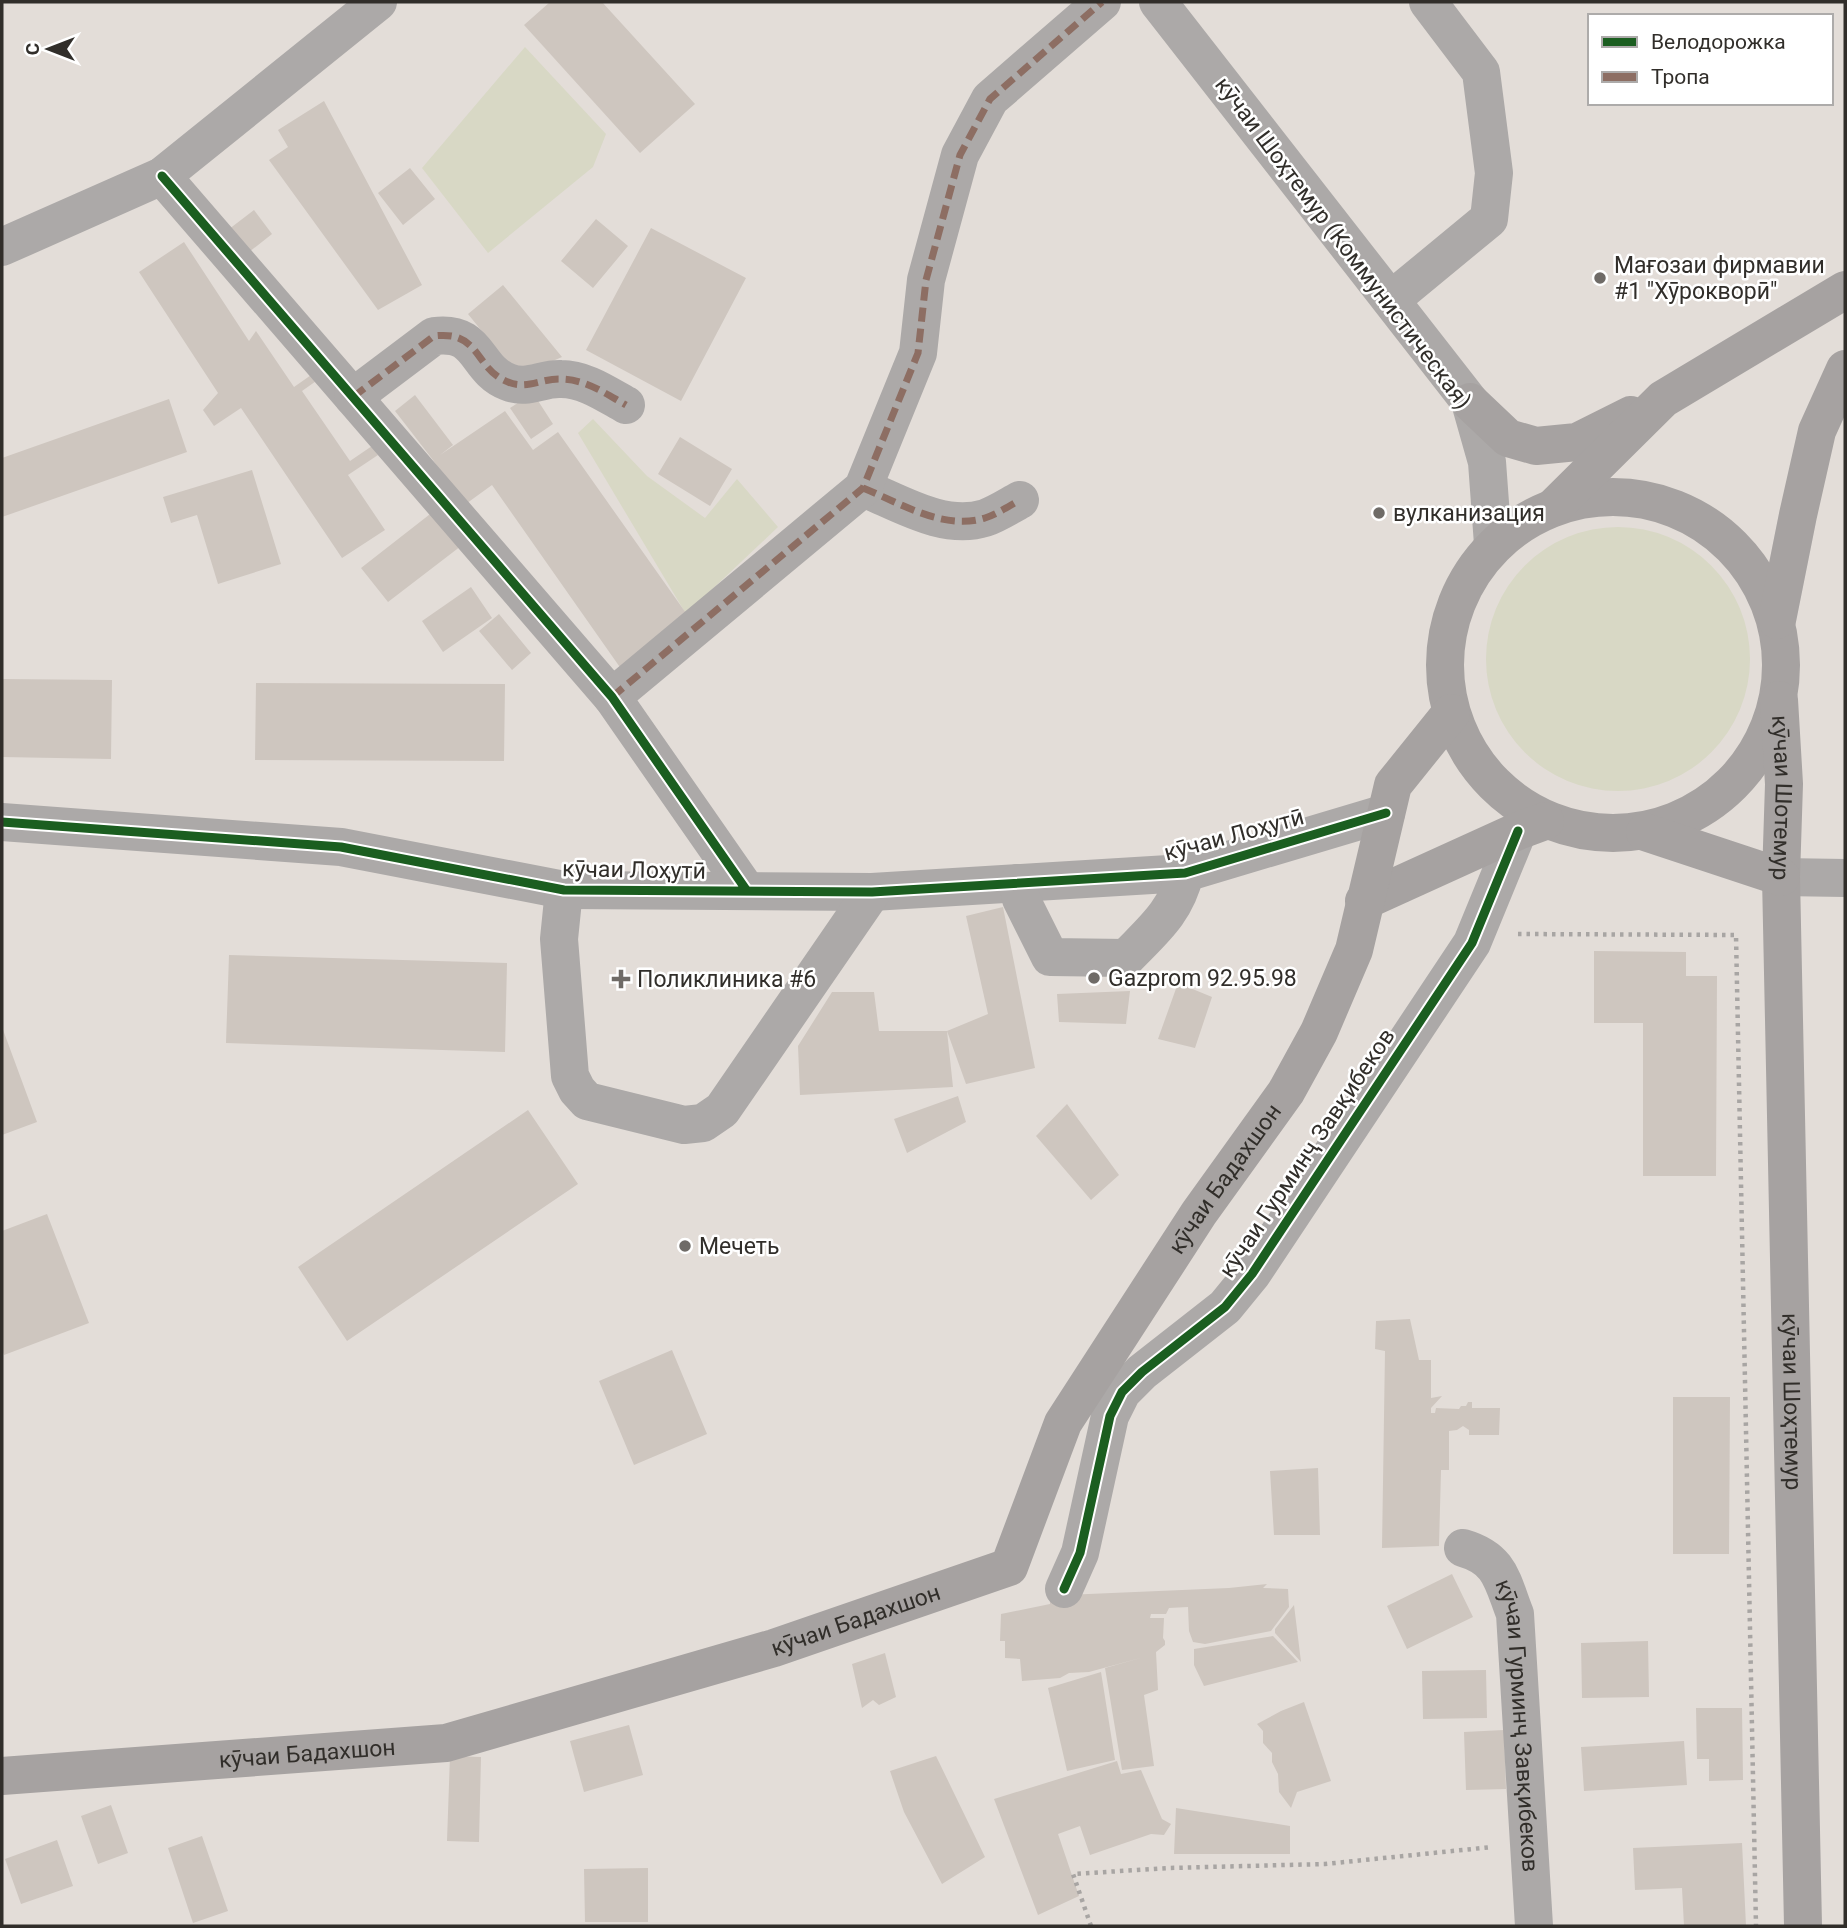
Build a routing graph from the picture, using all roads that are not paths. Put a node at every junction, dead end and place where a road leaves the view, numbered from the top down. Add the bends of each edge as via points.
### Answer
1 (378, 2) edge
2 (1102, 2) edge
3 (1158, 2) edge
4 (1428, 2) edge
5 (162, 176) junction
6 (2, 247) edge
7 (1845, 290) edge
8 (1392, 299) junction
9 (1845, 369) edge
10 (353, 397) junction
11 (1663, 399) junction
12 (1470, 402) junction
13 (626, 405) dead end
14 (863, 488) junction
15 (1020, 500) dead end
16 (1556, 505) junction
17 (1493, 544) junction
18 (1777, 620) junction
19 (612, 697) junction
20 (1779, 700) junction
21 (1451, 713) junction
22 (1386, 813) junction
23 (2, 822) edge
24 (1532, 826) junction
25 (1645, 832) junction
26 (1185, 873) junction
27 (1781, 877) junction
28 (1845, 878) edge
29 (1018, 883) junction
30 (564, 890) junction
31 (747, 891) junction
32 (872, 891) junction
33 (1364, 901) junction
34 (1462, 1548) dead end
35 (1064, 1589) dead end
36 (2, 1776) edge
37 (1534, 1926) edge
38 (1803, 1926) edge

1 - 5 street
2 - 14 street via 990,99 960,155 926,281 918,353
3 - 8 street, кӯчаи Шоҳтемур (Коммунистическая)
4 - 8 street via 1482,72 1494,173 1489,219
5 - 6 street
5 - 10 street
7 - 11 main road
8 - 12 street, кӯчаи Шоҳтемур (Коммунистическая)
9 - 18 main road via 1817,431
10 - 13 street via 434,336 450,334 464,339 505,381 531,385 569,379
10 - 19 street
11 - 12 main road via 1577,442 1536,446 1508,438
11 - 16 main road
12 - 17 street, кӯчаи Шоҳтемур (Коммунистическая) via 1487,463
14 - 15 street via 943,520 962,522 986,518
14 - 19 street
16 - 17 main road
16 - 18 main road via 1625,495 1692,514 1745,558
17 - 21 main road via 1466,580 1449,622 1444,667
18 - 20 main road, кӯчаи Шотемур
19 - 31 street
20 - 25 main road via 1762,747 1732,786 1692,816
20 - 27 main road, кӯчаи Шотемур via 1784,784
21 - 22 main road via 1393,785
21 - 24 main road via 1486,777
22 - 26 street, кӯчаи Лоҳутӣ
22 - 33 main road
23 - 30 street, кӯчаи Лоҳутӣ via 341,848
24 - 25 main road via 1594,834
24 - 33 main road
24 - 35 street, кӯчаи Гурминҷ Завқибеков via 1472,943 1252,1274 1225,1307 1122,1392 1110,1416 1080,1553
25 - 27 main road, кӯчаи Шотемур
26 - 29 street, кӯчаи Лоҳутӣ
26 - 29 street via 1180,892 1154,933 1126,958 1050,957 1021,899
27 - 28 street
27 - 38 main road, кӯчаи Шоҳтемур
29 - 32 street, кӯчаи Лоҳутӣ
30 - 31 street, кӯчаи Лоҳутӣ
30 - 32 street via 559,939 570,1076 577,1090 587,1101 684,1125 703,1123 722,1110
31 - 32 street, кӯчаи Лоҳутӣ
33 - 36 main road, кӯчаи Бадахшон via 1354,950 1319,1032 1286,1092 1199,1213 1063,1423 1009,1567 774,1648 446,1743
34 - 37 street, кӯчаи Гурминҷ Завқибеков via 1482,1553 1498,1570 1515,1614

